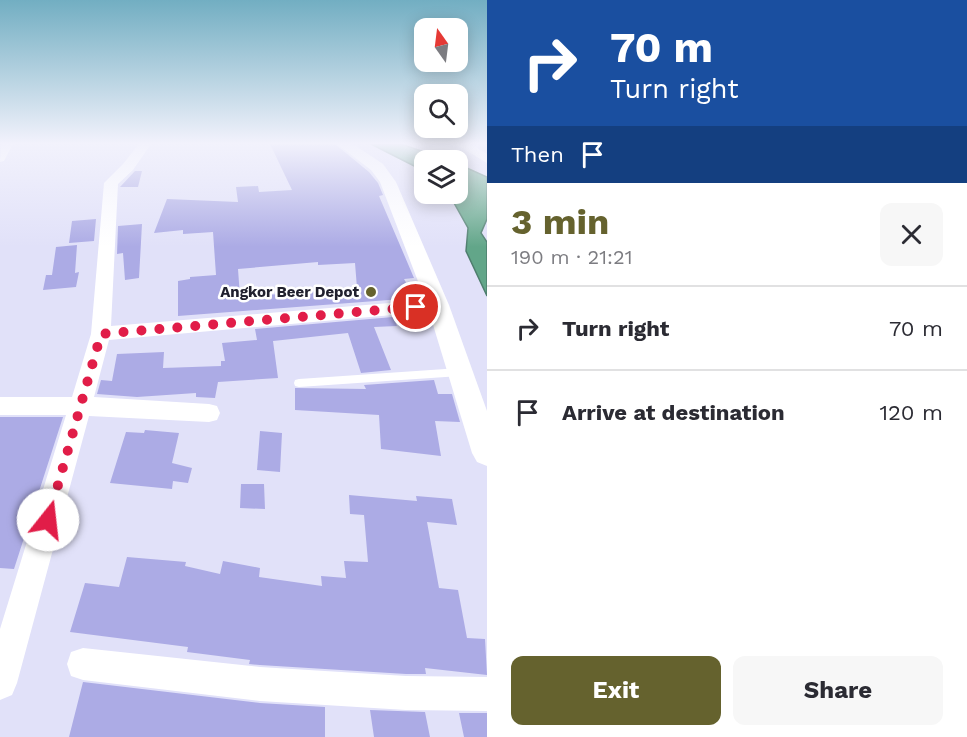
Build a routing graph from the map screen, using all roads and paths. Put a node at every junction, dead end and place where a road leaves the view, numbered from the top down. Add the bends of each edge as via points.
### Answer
1 (116, 178) edge
2 (385, 178) edge
3 (438, 305) junction
4 (101, 334) junction
5 (460, 372) junction
6 (299, 383) dead end
7 (0, 406) edge
8 (82, 406) junction
9 (480, 408) edge
10 (210, 413) dead end
11 (487, 453) edge
12 (83, 664) dead end
13 (0, 682) edge
14 (487, 694) edge

1 - 4 street via 111,183
2 - 3 street
3 - 4 street
3 - 5 street
4 - 8 street
5 - 6 lane
5 - 9 street
7 - 8 street
8 - 10 street
8 - 13 street
9 - 11 street
12 - 14 street via 260,684

